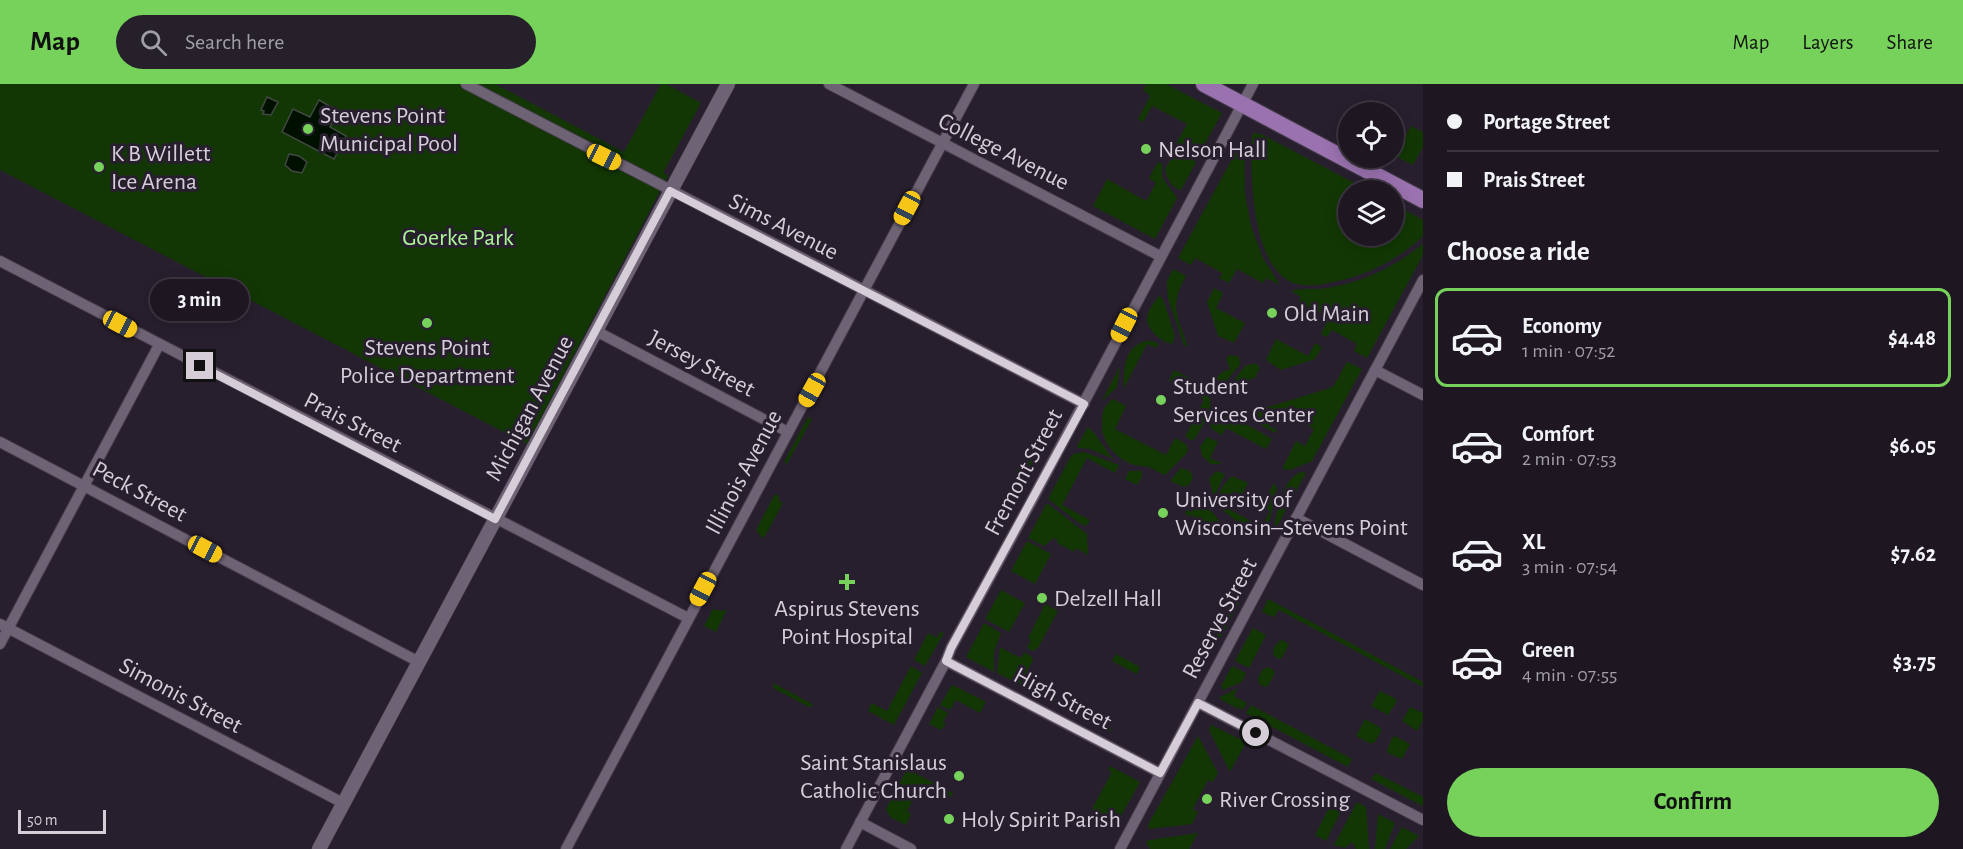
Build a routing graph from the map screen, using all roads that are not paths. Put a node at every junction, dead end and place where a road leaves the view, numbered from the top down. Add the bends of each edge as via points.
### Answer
1 (466, 84) edge
2 (728, 84) edge
3 (829, 84) edge
4 (974, 84) edge
5 (1204, 84) edge
6 (1253, 84) edge
7 (1242, 104) junction
8 (942, 143) junction
9 (670, 191) junction
10 (1423, 201) edge
11 (1160, 256) junction
12 (0, 261) edge
13 (1423, 280) edge
14 (863, 290) junction
15 (596, 331) junction
16 (159, 345) junction
17 (1375, 370) junction
18 (1423, 396) edge
19 (1084, 404) junction
20 (788, 432) junction
21 (0, 442) edge
22 (83, 485) junction
23 (1296, 518) junction
24 (495, 519) junction
25 (1423, 585) edge
26 (688, 618) junction
27 (4, 626) edge
28 (0, 644) edge
29 (946, 661) junction
30 (419, 662) junction
31 (1198, 703) junction
32 (1160, 773) junction
33 (344, 803) junction
34 (1423, 820) edge
35 (860, 822) junction
36 (319, 849) edge
37 (566, 849) edge
38 (846, 849) edge
39 (911, 849) edge
40 (1120, 849) edge

1 - 9 street, Sims Avenue
2 - 9 street, Michigan Avenue
3 - 8 street, College Avenue
4 - 8 street, Illinois Avenue
5 - 7 main road
6 - 7 street, Fremont Street
7 - 10 main road
7 - 11 street, Fremont Street
8 - 11 street, College Avenue
8 - 14 street, Illinois Avenue
9 - 14 street, Sims Avenue
9 - 15 street, Michigan Avenue
11 - 19 street, Fremont Street
12 - 16 street, Prais Street
13 - 17 street, Reserve Street
14 - 19 street, Sims Avenue
14 - 20 street, Illinois Avenue
15 - 20 street, Jersey Street
15 - 24 street, Michigan Avenue
16 - 22 street
16 - 24 street, Prais Street
17 - 18 street
17 - 23 street, Reserve Street
19 - 29 street, Fremont Street
20 - 26 street, Illinois Avenue
21 - 22 street, Peck Street
22 - 27 street
22 - 30 street, Peck Street
23 - 25 street
23 - 31 street, Reserve Street
24 - 26 street, Prais Street
24 - 30 street, Michigan Avenue
26 - 37 street, Illinois Avenue
27 - 28 street
27 - 33 street, Simonis Street
29 - 32 street, High Street
29 - 35 street, Fremont Street
30 - 33 street, Michigan Avenue
31 - 32 street, Reserve Street
31 - 34 street
32 - 40 street, Reserve Street
33 - 36 street, Michigan Avenue
35 - 38 street, Fremont Street
35 - 39 street

